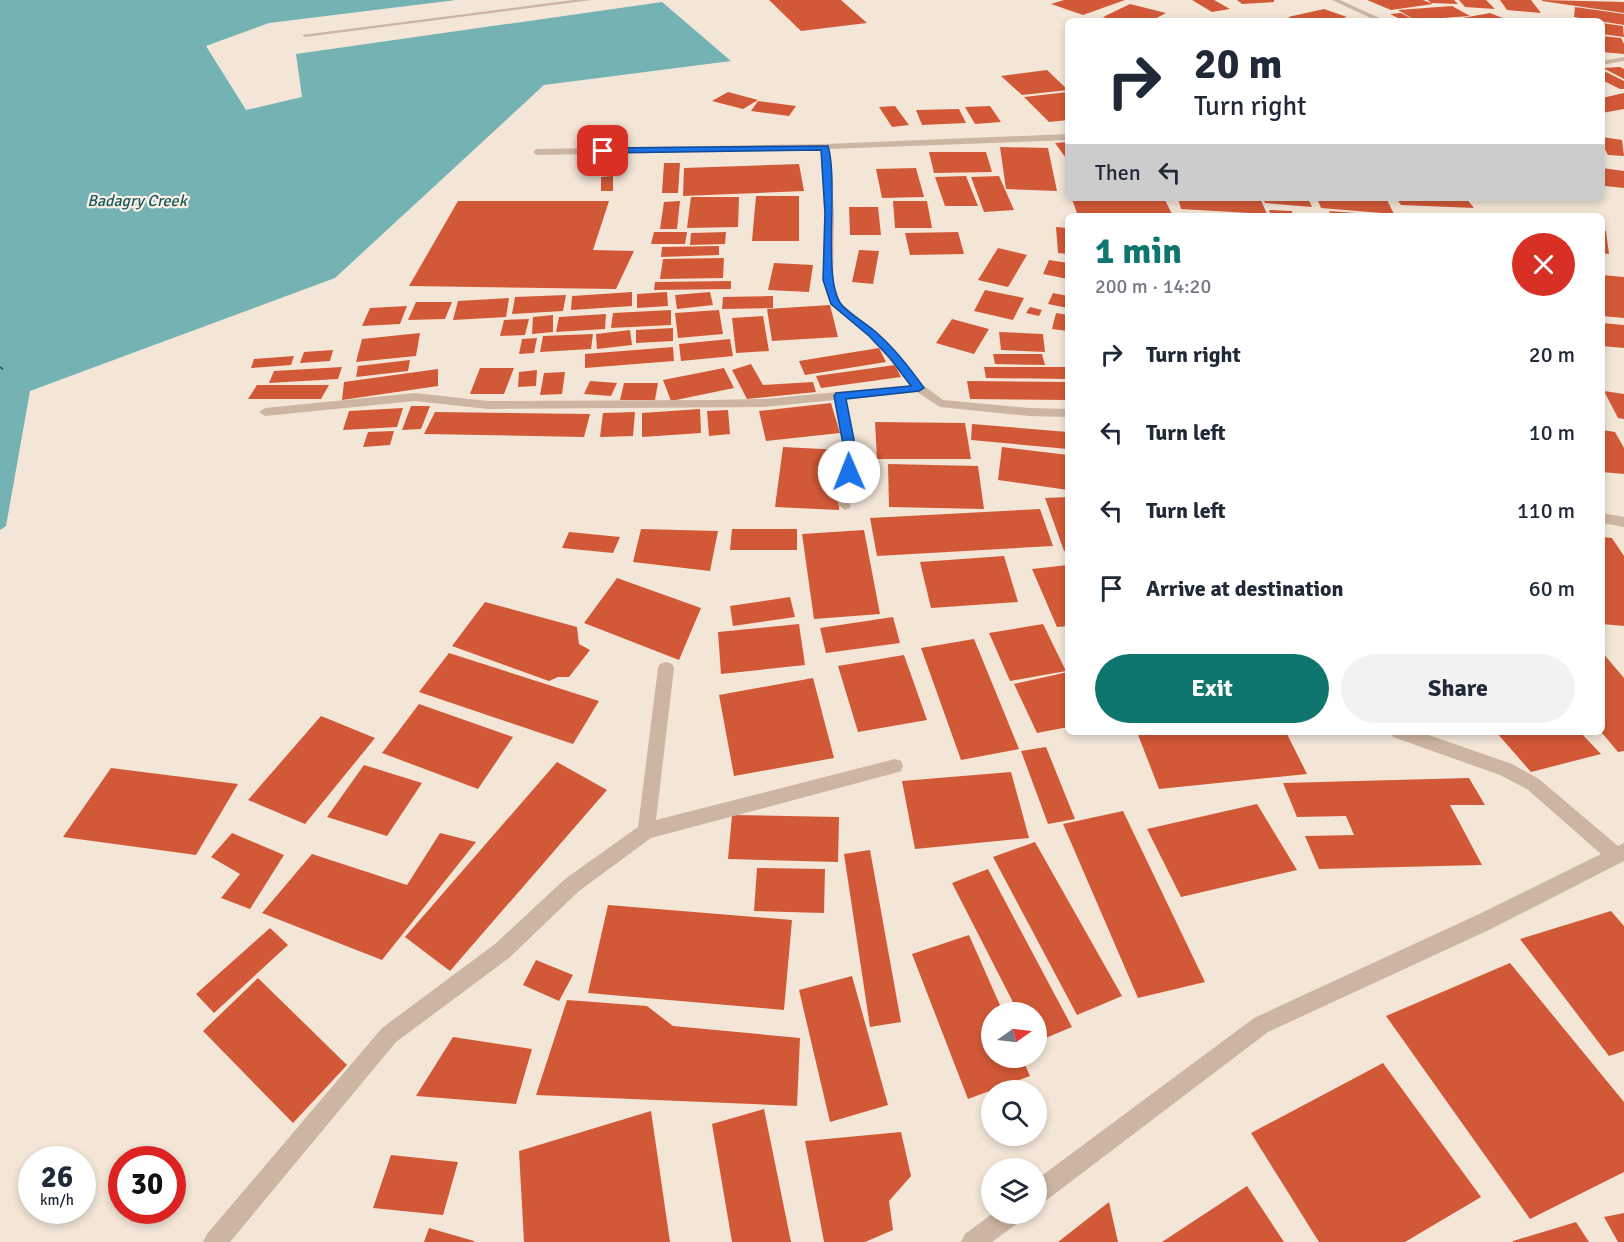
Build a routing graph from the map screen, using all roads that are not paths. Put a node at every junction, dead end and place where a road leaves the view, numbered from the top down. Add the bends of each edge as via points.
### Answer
1 (589, 0) edge
2 (1335, 0) edge
3 (1376, 18) edge
4 (304, 35) dead end
5 (1624, 59) edge
6 (1605, 62) edge
7 (1065, 137) edge
8 (825, 147) junction
9 (537, 152) dead end
10 (919, 388) junction
11 (840, 396) junction
12 (265, 412) dead end
13 (1065, 413) edge
14 (845, 505) dead end
15 (1605, 519) edge
16 (1624, 522) edge
17 (666, 668) dead end
18 (1408, 735) edge
19 (895, 766) dead end
20 (646, 831) junction
21 (1620, 854) edge
22 (1047, 1186) edge
23 (997, 1224) edge
24 (215, 1242) edge
25 (973, 1242) edge

1 - 4 street
2 - 3 street
5 - 6 street
7 - 8 street
8 - 9 street
8 - 10 street via 828,280 836,304 873,334
10 - 11 street
10 - 13 street via 940,403
11 - 12 street via 764,403 568,406 488,405 415,397
11 - 14 street via 851,455
15 - 16 street
17 - 20 street
18 - 21 street via 1506,769 1533,784
19 - 20 street
20 - 24 street via 572,885 502,951 389,1035
21 - 22 street via 1261,1025
23 - 25 street

